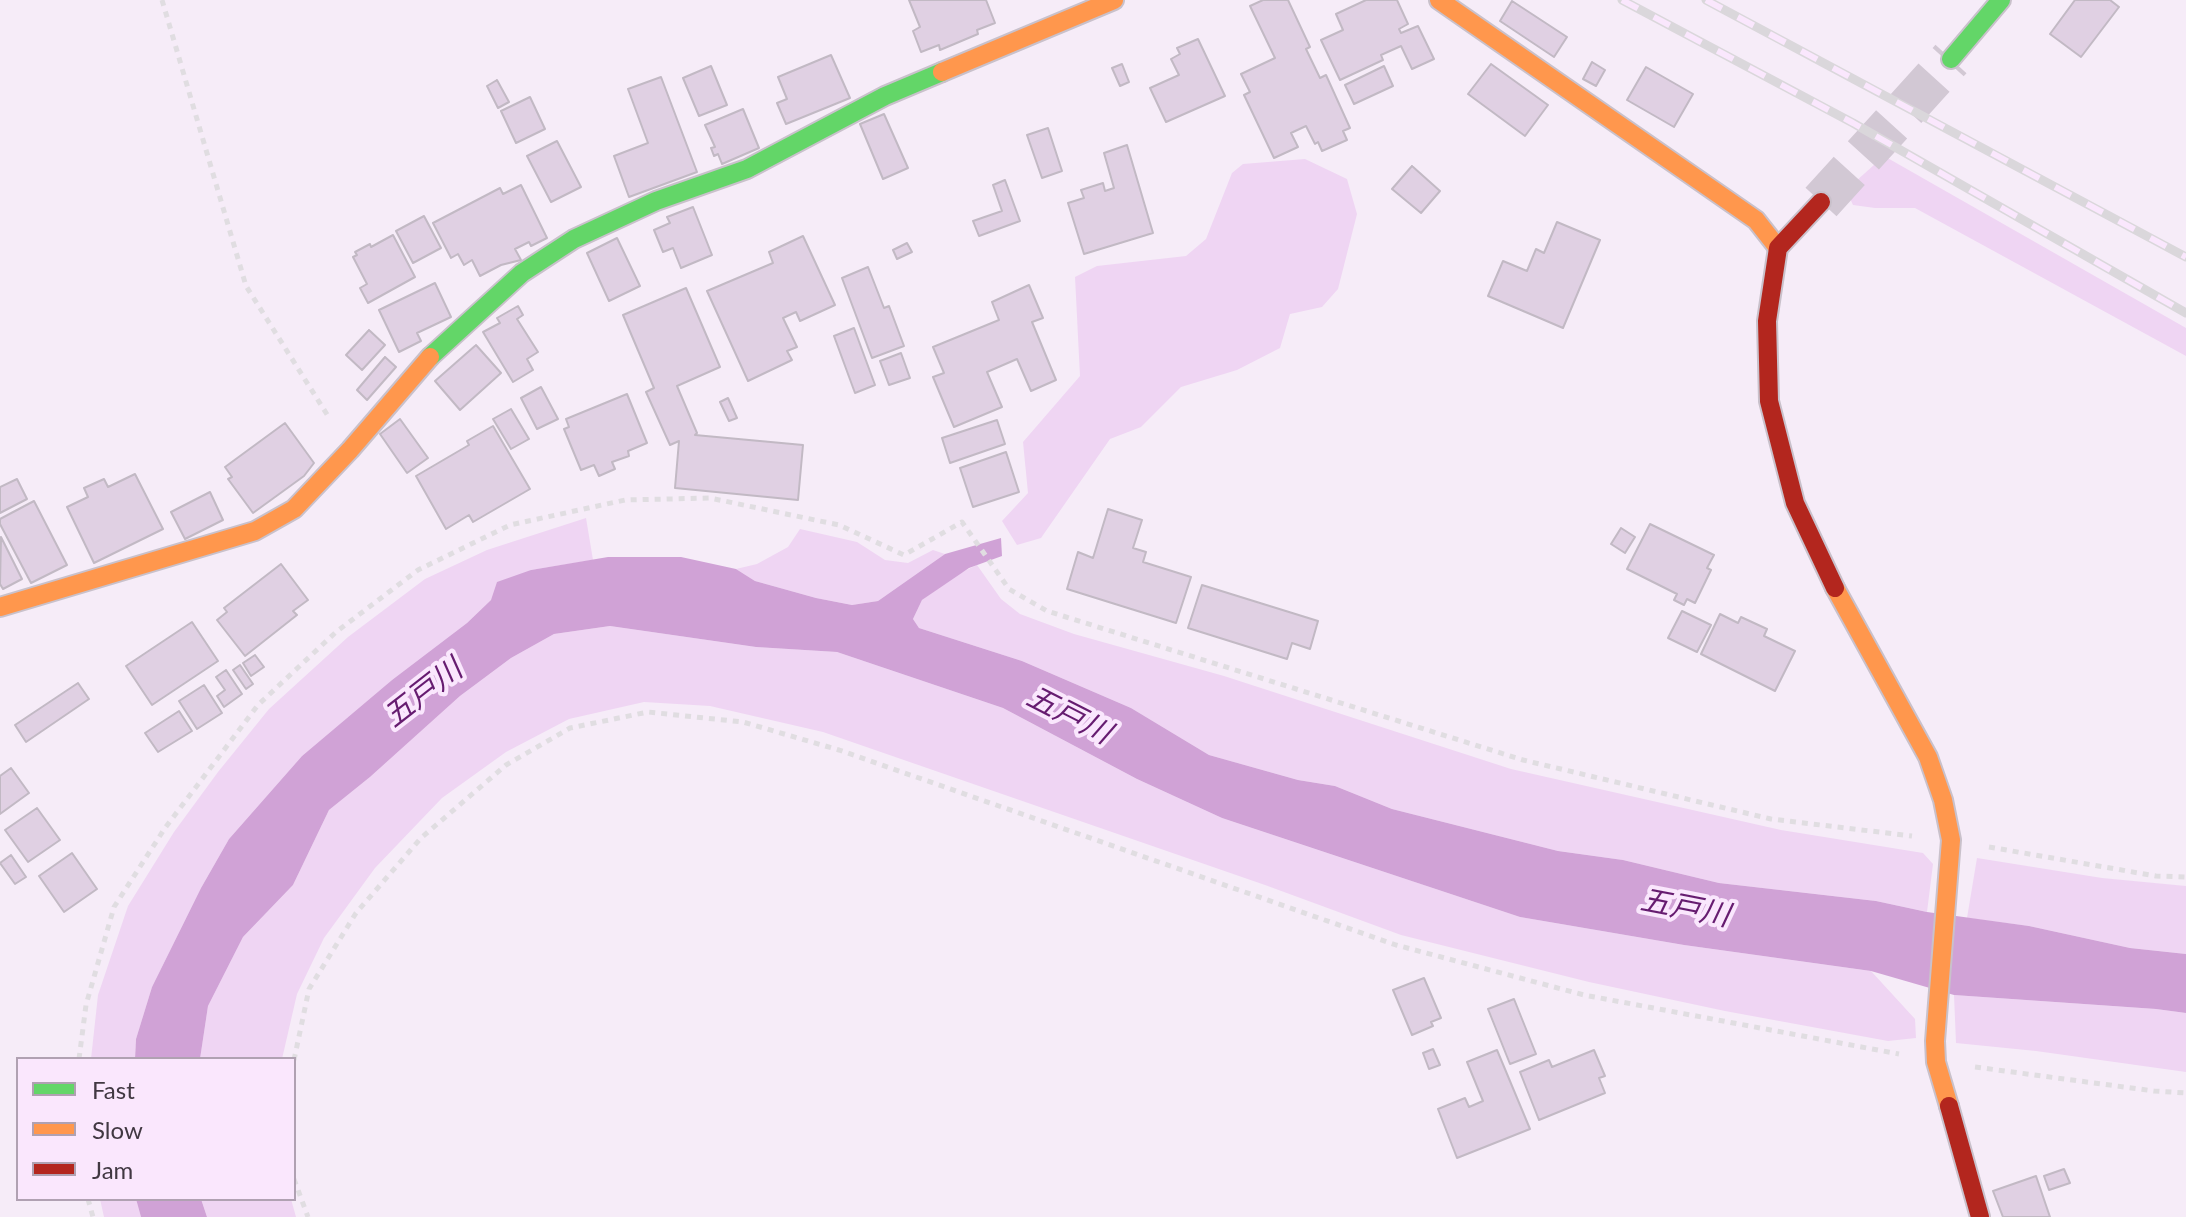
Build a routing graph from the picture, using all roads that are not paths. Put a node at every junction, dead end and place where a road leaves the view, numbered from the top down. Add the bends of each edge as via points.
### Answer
1 (1114, 0) edge
2 (1439, 0) edge
3 (2001, 0) edge
4 (1951, 59) tunnel mouth
5 (1821, 202) tunnel mouth
6 (1778, 248) junction
7 (0, 607) edge
8 (1980, 1217) edge

1 - 7 street via 885,96 747,169 656,201 574,239 522,273 420,367 294,509 255,531
2 - 6 street via 1756,220
3 - 4 street
5 - 6 street
6 - 8 street via 1767,321 1769,401 1791,490 1826,572 1928,757 1943,800 1951,840 1936,1062

